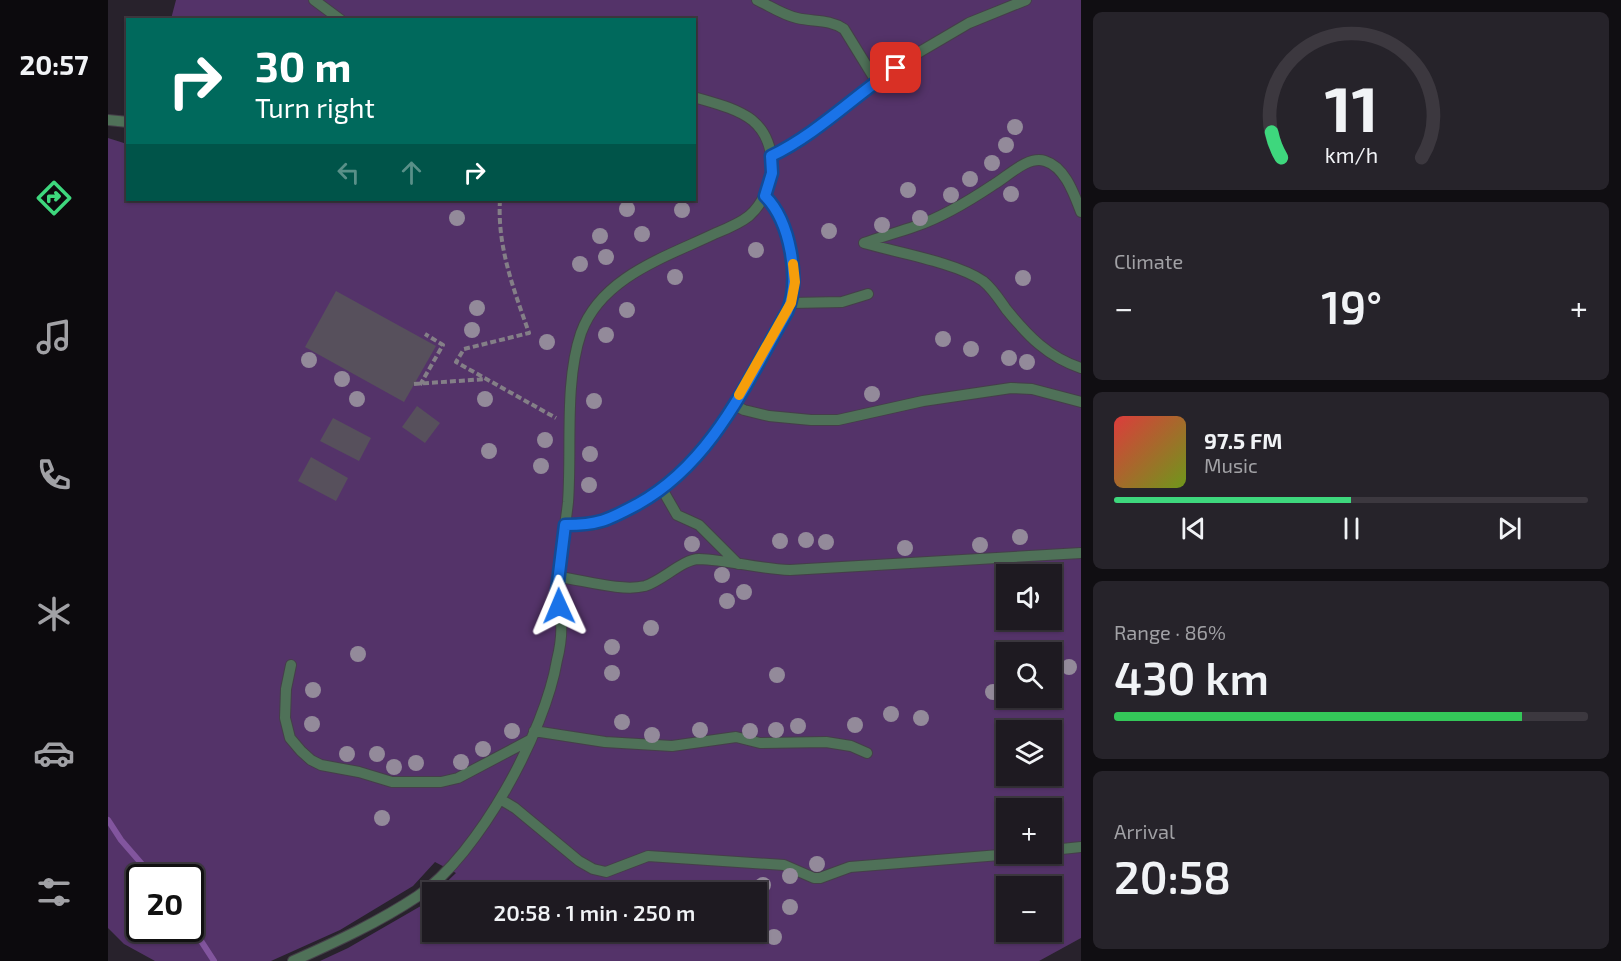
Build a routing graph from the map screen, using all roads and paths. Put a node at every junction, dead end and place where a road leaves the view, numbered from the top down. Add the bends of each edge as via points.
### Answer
1 (314, 0) edge
2 (757, 0) edge
3 (1026, 0) edge
4 (338, 18) edge
5 (876, 81) junction
6 (696, 99) edge
7 (108, 120) edge
8 (126, 122) edge
9 (771, 156) junction
10 (765, 196) junction
11 (500, 201) edge
12 (1081, 212) edge
13 (868, 294) dead end
14 (791, 303) junction
15 (425, 334) dead end
16 (1081, 368) edge
17 (486, 379) junction
18 (1081, 402) edge
19 (734, 405) junction
20 (571, 422) junction
21 (662, 489) junction
22 (565, 525) junction
23 (1081, 553) edge
24 (738, 564) junction
25 (559, 577) junction
26 (291, 665) dead end
27 (532, 735) junction
28 (867, 753) dead end
29 (500, 799) junction
30 (1081, 847) edge
31 (1062, 849) edge
32 (996, 855) edge
33 (292, 961) edge

1 - 4 lane
2 - 5 lane via 798,18 829,21 844,29
3 - 5 lane via 969,23
5 - 9 lane via 806,135
6 - 9 lane via 729,108 751,120 763,132
7 - 8 lane
9 - 10 lane via 772,173
10 - 14 lane via 775,209 791,254 795,282
10 - 20 lane via 742,221 624,279 604,297 588,317 574,359
11 - 17 path via 504,253 529,333 464,349 456,362
12 - 16 lane via 1063,175 1052,164 1039,159 936,218 864,243 976,276 1037,344
13 - 14 lane via 842,302
14 - 19 lane
15 - 17 path via 443,345 417,385
17 - 20 path via 557,419
18 - 19 lane via 1011,388 923,401 838,420 779,417
19 - 21 lane via 692,463
20 - 22 lane
21 - 22 lane via 600,523
21 - 24 lane via 677,515 699,525
22 - 25 lane
23 - 24 lane via 790,570
24 - 25 lane via 696,559 636,588
25 - 27 lane via 561,623 557,662
26 - 27 lane via 285,718 290,738 321,765 392,782 441,782 458,778
27 - 28 lane via 672,746 736,737 760,743 826,742
27 - 29 lane
29 - 32 lane via 579,861 606,872 648,856 784,865 820,878 850,867
29 - 33 lane via 457,860 420,895 343,939
30 - 31 lane

